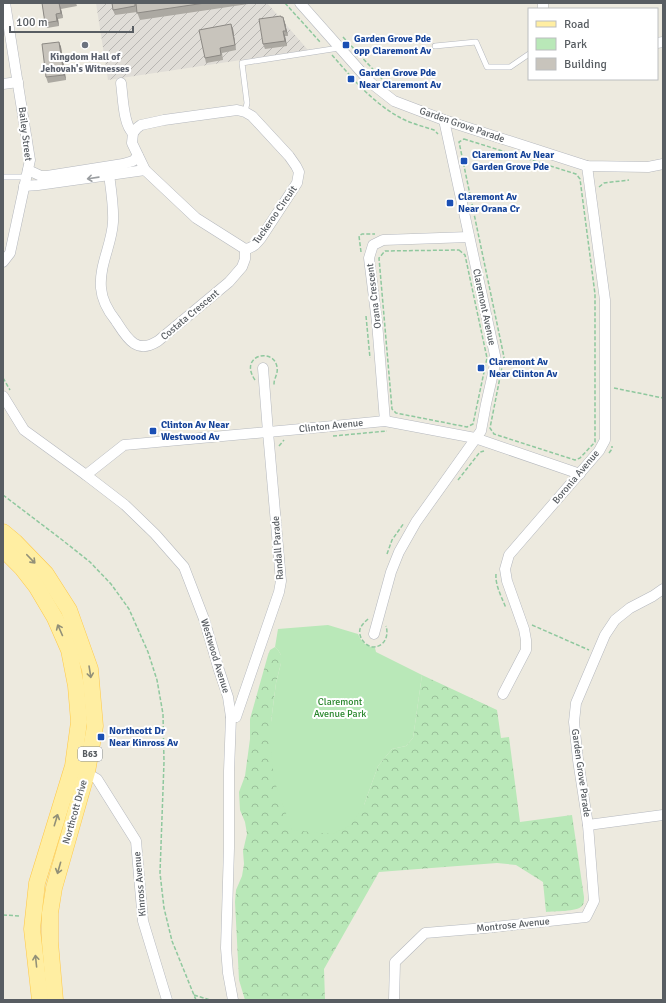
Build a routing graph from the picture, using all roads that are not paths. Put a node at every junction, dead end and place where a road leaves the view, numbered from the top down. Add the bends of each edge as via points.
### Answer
1 (5, 3) edge
2 (300, 3) edge
3 (435, 46) dead end
4 (340, 48) junction
5 (528, 55) edge
6 (18, 82) junction
7 (121, 83) dead end
8 (3, 84) edge
9 (245, 112) junction
10 (444, 120) junction
11 (133, 133) junction
12 (138, 156) junction
13 (663, 164) edge
14 (587, 166) junction
15 (145, 170) junction
16 (108, 171) junction
17 (3, 177) edge
18 (26, 178) junction
19 (469, 237) junction
20 (245, 249) junction
21 (3, 262) edge
22 (263, 368) dead end
23 (7, 393) edge
24 (385, 421) junction
25 (268, 432) junction
26 (475, 438) junction
27 (580, 474) junction
28 (86, 475) junction
29 (3, 532) edge
30 (3, 549) edge
31 (663, 589) edge
32 (374, 634) dead end
33 (503, 694) dead end
34 (231, 717) junction
35 (80, 769) junction
36 (663, 815) edge
37 (588, 825) junction
38 (40, 1000) edge
39 (55, 1000) edge
40 (167, 1000) edge
41 (233, 1000) edge
42 (394, 1000) edge

1 - 6 street, Bailey Street
2 - 4 street, Garden Grove Parade
3 - 5 lane via 476,42 487,67 510,67
4 - 9 lane via 242,63 247,103
4 - 10 street, Garden Grove Parade via 371,83 394,101
6 - 8 street
6 - 18 street, Bailey Street via 30,160
7 - 11 street, Tuckeroo Circuit via 126,123
9 - 11 street via 237,110 164,120 141,125
9 - 20 street, Tuckeroo Circuit via 252,116 288,156 298,172 297,183 261,238 255,246
10 - 14 street, Garden Grove Parade
10 - 19 street, Claremont Avenue
11 - 12 street, Tuckeroo Circuit via 132,143
12 - 15 street, Tuckeroo Circuit
12 - 16 street via 133,161
13 - 14 street, Garden Grove Parade via 648,167
14 - 27 street, Boronia Avenue via 604,300 605,440
15 - 16 street
15 - 20 street, Tuckeroo Circuit via 196,218
16 - 18 street
16 -> 18 street via 38,185
16 - 20 street, Costata Crescent via 113,222 101,275 101,288 108,310 133,343 147,346 158,341 229,282 242,267
17 - 18 lane
18 - 21 street, Bailey Street via 10,253
19 - 24 street, Orana Crescent via 383,240 374,245 369,258
19 - 26 street, Claremont Avenue via 496,360 481,431
22 - 25 street, Randall Parade
23 - 28 street, Westwood Avenue via 24,430
24 - 25 street, Clinton Avenue
24 - 26 street, Clinton Avenue
25 - 28 street, Clinton Avenue via 124,445
25 - 34 street, Randall Parade via 281,581 236,717
26 - 27 street, Clinton Avenue
26 - 32 street, Claremont Avenue via 416,522 399,552
27 - 33 street, Boronia Avenue via 509,555 505,569 507,581 524,629 526,650
28 - 34 street, Westwood Avenue via 125,505 184,567 204,620 228,697
29 -> 35 main road, Northcott Drive / B63 via 46,574 58,592 69,610 90,669 95,726
35 -> 30 main road, Northcott Drive / B63 via 76,686 69,650 55,618 36,586
31 - 37 street, Garden Grove Parade via 615,620 605,635 576,703 574,722
34 - 41 street, Westwood Avenue via 226,948
38 -> 35 main road, Northcott Drive / B63 via 32,929 37,884 65,791
35 -> 39 main road, Northcott Drive / B63 via 50,913
35 - 40 street, Kinross Avenue via 96,779 136,841 143,921
36 - 37 street
37 - 42 street, Montrose Avenue via 594,901 586,917 426,933 395,962

